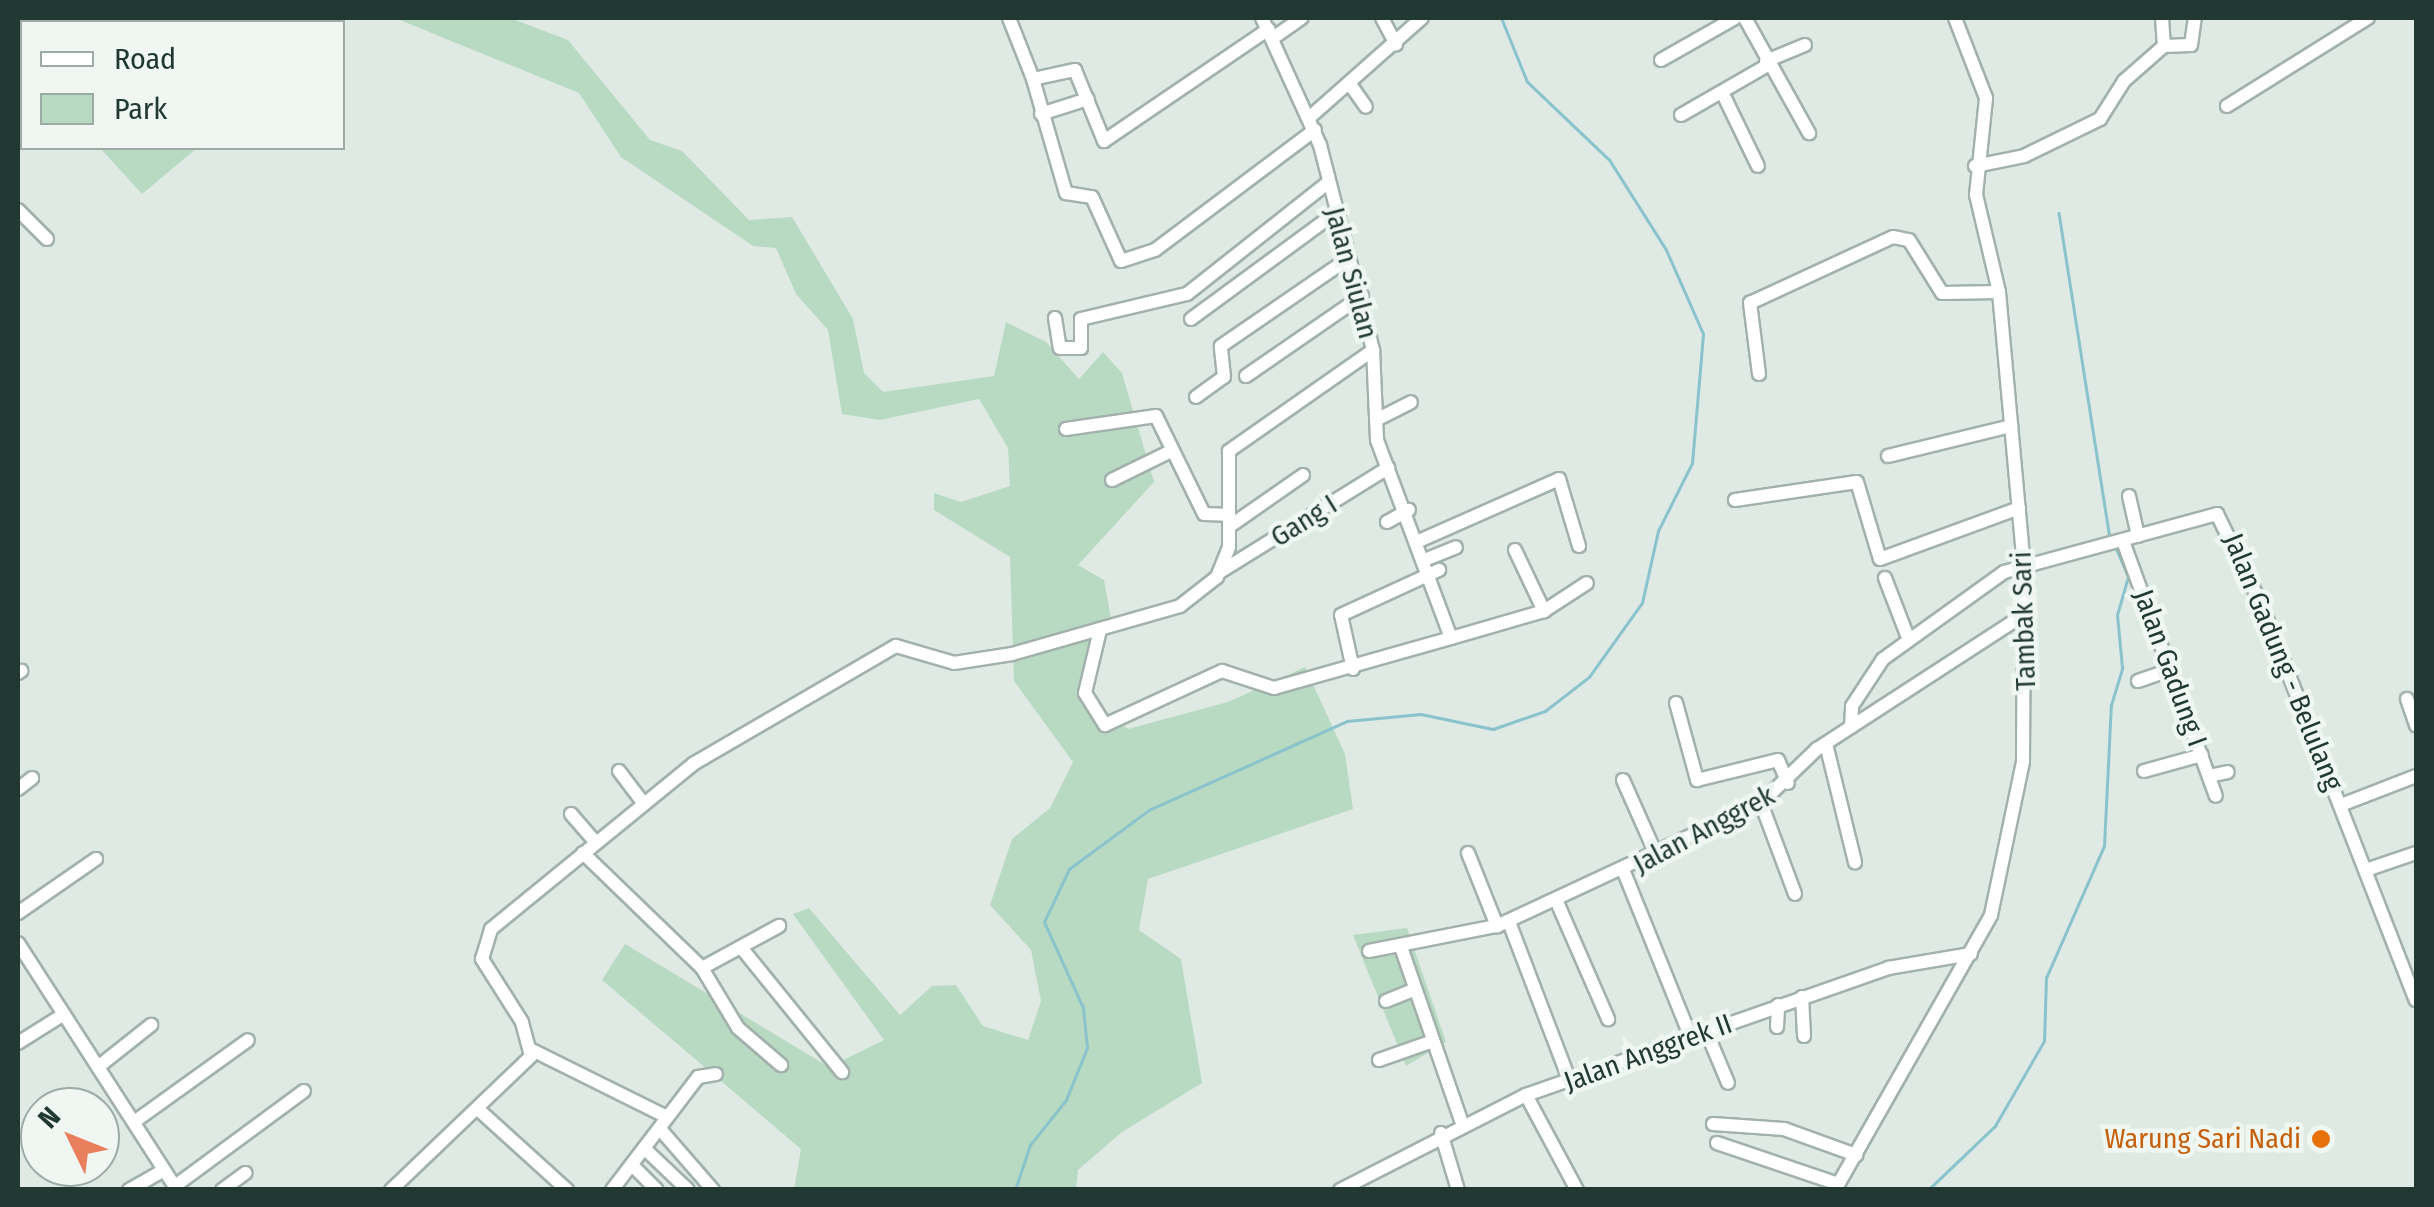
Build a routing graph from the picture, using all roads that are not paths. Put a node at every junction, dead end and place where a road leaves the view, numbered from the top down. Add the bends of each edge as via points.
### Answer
1 (1009, 18) edge
2 (1302, 18) edge
3 (1382, 18) edge
4 (1422, 18) edge
5 (1735, 18) edge
6 (1745, 18) edge
7 (1955, 18) edge
8 (2162, 18) edge
9 (2195, 18) edge
10 (2368, 18) edge
11 (1268, 28) edge
12 (1396, 44) junction
13 (1805, 46) dead end
14 (2170, 46) junction
15 (1662, 60) dead end
16 (1767, 63) junction
17 (1033, 79) junction
18 (1352, 87) junction
19 (1722, 92) junction
20 (1088, 99) junction
21 (2227, 106) dead end
22 (1366, 107) dead end
23 (1041, 114) junction
24 (1680, 115) dead end
25 (1312, 123) junction
26 (1809, 133) dead end
27 (1758, 166) dead end
28 (1974, 166) junction
29 (1329, 182) junction
30 (18, 210) edge
31 (1334, 214) junction
32 (47, 239) dead end
33 (1349, 258) junction
34 (1999, 292) junction
35 (1362, 296) junction
36 (1055, 318) dead end
37 (1191, 319) dead end
38 (1373, 350) junction
39 (1760, 374) dead end
40 (1246, 376) dead end
41 (1196, 397) dead end
42 (1411, 402) dead end
43 (1376, 420) junction
44 (2012, 426) junction
45 (1066, 429) dead end
46 (1167, 453) junction
47 (1888, 456) dead end
48 (1388, 468) junction
49 (1303, 475) dead end
50 (1112, 480) dead end
51 (2128, 496) dead end
52 (1735, 500) dead end
53 (2019, 508) junction
54 (1409, 510) junction
55 (1230, 520) junction
56 (1387, 522) dead end
57 (2138, 536) junction
58 (1420, 540) junction
59 (2117, 543) junction
60 (1579, 546) dead end
61 (1456, 547) dead end
62 (1515, 550) dead end
63 (1432, 567) junction
64 (2024, 567) junction
65 (1219, 573) junction
66 (1885, 578) dead end
67 (1587, 583) dead end
68 (1544, 611) junction
69 (2024, 614) junction
70 (1100, 630) junction
71 (1908, 634) junction
72 (1451, 638) junction
73 (1352, 668) junction
74 (2170, 670) junction
75 (2138, 682) dead end
76 (2407, 699) dead end
77 (1676, 703) dead end
78 (2416, 725) edge
79 (1851, 727) junction
80 (1826, 744) junction
81 (2202, 755) junction
82 (619, 771) dead end
83 (2144, 771) dead end
84 (2228, 772) dead end
85 (2209, 776) junction
86 (2416, 776) edge
87 (32, 778) dead end
88 (1623, 780) dead end
89 (1788, 783) junction
90 (18, 789) edge
91 (2216, 796) dead end
92 (644, 804) junction
93 (1761, 804) junction
94 (2341, 805) junction
95 (571, 814) dead end
96 (596, 842) junction
97 (2416, 852) edge
98 (583, 853) junction
99 (1468, 853) dead end
100 (1656, 854) junction
101 (96, 859) dead end
102 (1855, 862) dead end
103 (2366, 870) junction
104 (1624, 872) junction
105 (1795, 894) dead end
106 (1557, 902) junction
107 (18, 913) edge
108 (1503, 924) junction
109 (779, 926) dead end
110 (18, 943) edge
111 (1401, 947) junction
112 (744, 951) junction
113 (1368, 951) dead end
114 (1971, 954) junction
115 (702, 968) junction
116 (1413, 990) junction
117 (1802, 997) junction
118 (2416, 1000) edge
119 (1386, 1001) dead end
120 (1778, 1006) junction
121 (64, 1014) junction
122 (1608, 1019) dead end
123 (151, 1025) dead end
124 (1777, 1027) dead end
125 (1707, 1033) junction
126 (1804, 1036) dead end
127 (1692, 1038) junction
128 (248, 1040) dead end
129 (1433, 1040) junction
130 (18, 1043) edge
131 (532, 1050) junction
132 (1379, 1060) dead end
133 (780, 1064) dead end
134 (98, 1067) junction
135 (842, 1072) dead end
136 (716, 1074) dead end
137 (1570, 1082) junction
138 (1728, 1082) dead end
139 (304, 1091) dead end
140 (1526, 1095) junction
141 (480, 1111) junction
142 (1461, 1120) junction
143 (134, 1122) junction
144 (663, 1123) junction
145 (1714, 1124) dead end
146 (1441, 1133) junction
147 (1716, 1144) dead end
148 (645, 1149) junction
149 (1856, 1154) junction
150 (632, 1165) junction
151 (164, 1170) junction
152 (244, 1173) dead end
153 (1836, 1186) edge
154 (618, 1187) edge
155 (176, 1188) edge
156 (129, 1190) edge
157 (222, 1190) edge
158 (391, 1190) edge
159 (567, 1190) edge
160 (656, 1190) edge
161 (688, 1190) edge
162 (713, 1190) edge
163 (1340, 1190) edge
164 (1458, 1190) edge
165 (1577, 1190) edge

1 - 17 street
2 - 11 street
3 - 12 street
4 - 12 street
5 - 15 street
6 - 16 street
7 - 28 street, Tambak Sari via 1986,98
8 - 14 street
9 - 14 street via 2193,42
10 - 21 street
11 - 20 street via 1106,141
11 - 25 street, Jalan Siulan
12 - 18 street
13 - 16 street
14 - 28 street via 2124,80 2100,118 2024,156
16 - 19 street
16 - 26 street
17 - 20 street via 1072,68
17 - 23 street
18 - 22 street
18 - 25 street
19 - 24 street
19 - 27 street
20 - 23 street
23 - 25 street via 1066,193 1092,197 1124,261 1155,250
25 - 29 street, Jalan Siulan
28 - 34 street, Tambak Sari
29 - 31 street, Jalan Siulan
29 - 36 street via 1187,294 1081,319 1081,348 1060,348
30 - 32 street
31 - 33 street, Jalan Siulan
31 - 37 street
33 - 35 street, Jalan Siulan
33 - 41 street via 1224,344 1224,377
34 - 39 street via 1942,293 1909,240 1893,237 1750,303
34 - 44 street, Tambak Sari
35 - 38 street, Jalan Siulan
35 - 40 street
38 - 43 street
38 - 55 street, Jalan Siulan via 1234,444
42 - 43 street
43 - 48 street
44 - 47 street
44 - 53 street, Tambak Sari
45 - 46 street via 1154,415
46 - 50 street
46 - 55 street via 1207,517
48 - 54 street
48 - 65 street, Gang I
49 - 55 street
51 - 57 street
52 - 53 street via 1857,482 1880,559
53 - 64 street, Tambak Sari
54 - 56 street
54 - 58 street
55 - 65 street, Jalan Siulan
57 - 59 street, Jalan Gadung - Belulang
57 - 94 street, Jalan Gadung - Belulang via 2208,514 2228,523
58 - 60 street via 1559,478
58 - 63 street
59 - 64 street, Jalan Gadung - Belulang
59 - 74 street, Jalan Gadung I
61 - 63 street
62 - 68 street
63 - 72 street
63 - 73 street via 1340,615
64 - 69 street, Tambak Sari
64 - 71 street, Jalan Gadung - Belulang
65 - 70 street via 1180,606
66 - 71 street
67 - 68 street
68 - 72 street
69 - 79 street, Jalan Anggrek
69 - 114 street, Tambak Sari via 2026,727 2013,830
70 - 73 street via 1085,699 1105,725 1222,672 1274,688
70 - 92 street via 954,662 905,645 884,651 714,749
71 - 79 street, Jalan Gadung - Belulang via 1863,686
72 - 73 street
74 - 75 street
74 - 81 street, Jalan Gadung I
76 - 78 street
77 - 89 street via 1697,780 1778,760
79 - 80 street, Jalan Anggrek
80 - 89 street, Jalan Anggrek
80 - 102 street
81 - 83 street
81 - 85 street, Jalan Gadung I
82 - 92 street
84 - 85 street
85 - 91 street, Jalan Gadung I
86 - 94 street
87 - 90 street
88 - 100 street
89 - 93 street, Jalan Anggrek
92 - 96 street
93 - 100 street, Jalan Anggrek
93 - 105 street
94 - 103 street, Jalan Gadung - Belulang
95 - 96 street
96 - 98 street
97 - 103 street
98 - 115 street
98 - 131 street via 520,898 482,950
99 - 108 street
100 - 104 street, Jalan Anggrek
101 - 107 street
103 - 118 street, Jalan Gadung - Belulang
104 - 106 street
104 - 127 street, Jalan Anggrek
106 - 108 street
106 - 122 street
108 - 111 street
108 - 137 street
109 - 112 street
110 - 121 street
111 - 113 street
111 - 116 street
112 - 115 street
112 - 135 street
114 - 117 street, Jalan Anggrek II
114 - 149 street, Tambak Sari
115 - 133 street via 738,1028
116 - 119 street
116 - 129 street
117 - 120 street, Jalan Anggrek II
117 - 126 street
120 - 124 street
120 - 125 street, Jalan Anggrek II
121 - 130 street
121 - 134 street
123 - 134 street
125 - 127 street, Jalan Anggrek II
125 - 138 street
127 - 137 street, Jalan Anggrek II
128 - 143 street
129 - 132 street
129 - 142 street
131 - 141 street
131 - 144 street
134 - 143 street
136 - 144 street via 698,1077
137 - 140 street, Jalan Anggrek II
139 - 155 street
140 - 142 street, Jalan Anggrek II
140 - 165 street
141 - 158 street
141 - 159 street
142 - 146 street, Jalan Anggrek II
143 - 151 street
144 - 148 street
144 - 162 street
145 - 149 street via 1784,1128
146 - 163 street, Jalan Anggrek II
146 - 164 street
147 - 153 street
148 - 150 street
148 - 161 street
149 - 153 street, Tambak Sari
150 - 154 street
150 - 160 street
151 - 155 street
151 - 156 street
152 - 157 street

